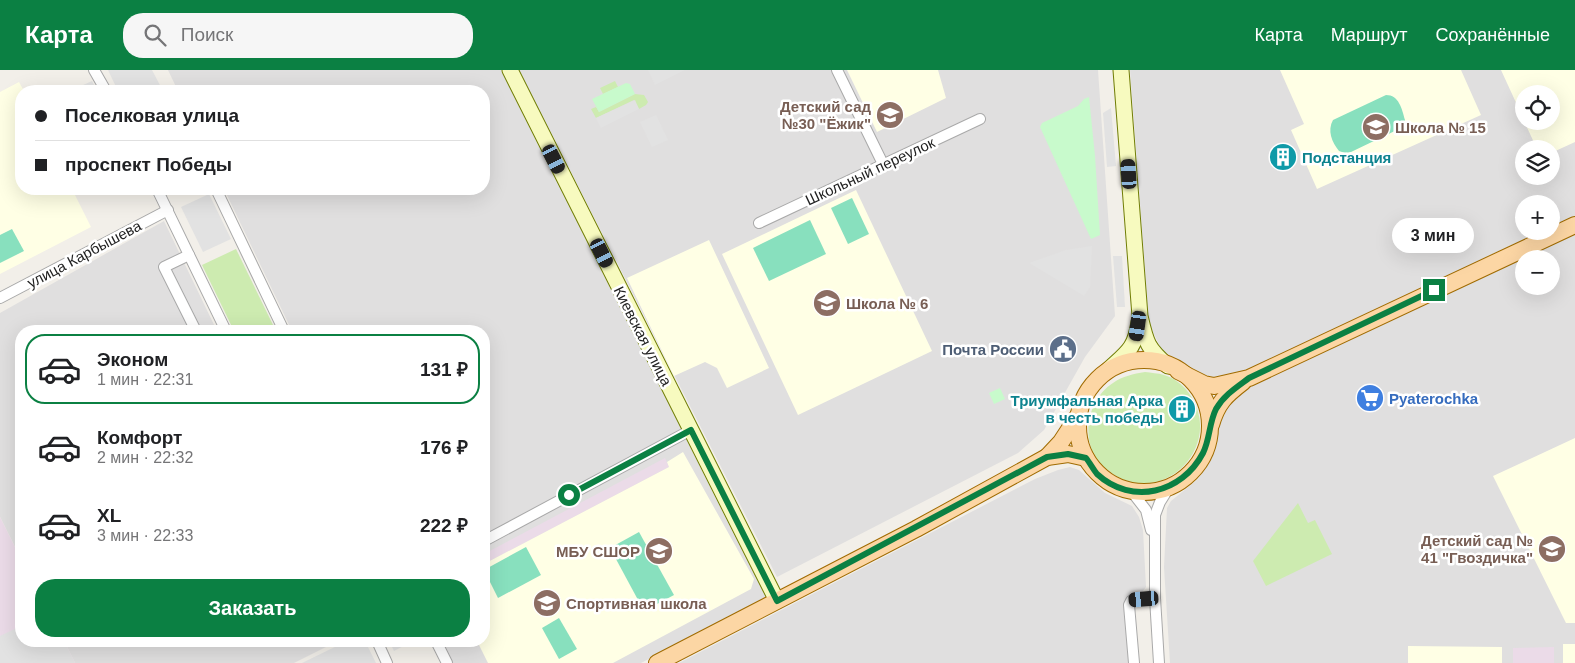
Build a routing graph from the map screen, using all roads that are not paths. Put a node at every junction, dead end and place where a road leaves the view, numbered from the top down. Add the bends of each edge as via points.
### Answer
1 (94, 70) edge
2 (510, 70) edge
3 (837, 70) edge
4 (1121, 70) edge
5 (103, 85) edge
6 (980, 119) dead end
7 (883, 164) junction
8 (160, 195) edge
9 (219, 195) edge
10 (168, 210) junction
11 (759, 223) dead end
12 (1575, 225) edge
13 (189, 255) junction
14 (0, 298) edge
15 (1140, 316) junction
16 (193, 325) edge
17 (223, 325) edge
18 (281, 325) edge
19 (1173, 368) junction
20 (1106, 372) junction
21 (1249, 378) junction
22 (1079, 414) junction
23 (691, 430) junction
24 (1210, 431) junction
25 (1047, 457) junction
26 (1086, 458) junction
27 (1170, 486) junction
28 (1132, 492) junction
29 (490, 538) edge
30 (1154, 541) junction
31 (1155, 598) junction
32 (777, 601) junction
33 (380, 647) edge
34 (439, 647) edge
35 (387, 663) edge
36 (447, 663) edge
37 (657, 663) edge
38 (1134, 663) edge
39 (1159, 663) edge

1 - 5 street
2 - 23 main road, Киевская улица
3 - 7 street
4 - 15 main road
6 - 7 street, Школьный переулок
7 - 11 street, Школьный переулок
8 - 10 street
9 - 18 street
10 - 13 street
10 - 14 street, улица Карбышева
12 - 21 main road
13 - 16 street via 164,267
13 - 17 street
15 - 19 main road via 1150,349
15 - 20 main road via 1132,348
19 - 20 main road via 1144,360
19 - 21 main road via 1208,386
19 - 24 main road via 1201,392 1206,401
20 - 22 main road via 1090,388
21 - 24 main road via 1224,398 1216,409
22 - 25 main road
22 - 26 main road via 1078,434
23 - 29 street
23 - 32 main road, Киевская улица
24 - 27 main road via 1193,469
25 - 26 main road via 1068,454
25 - 32 main road
26 - 28 main road via 1096,473 1108,482
27 - 28 main road via 1152,492
27 - 30 street via 1155,515
28 - 30 street via 1146,510
30 - 31 street
31 - 38 street via 1134,600 1129,605
31 - 39 street
32 - 37 main road
33 - 35 street
34 - 36 street

